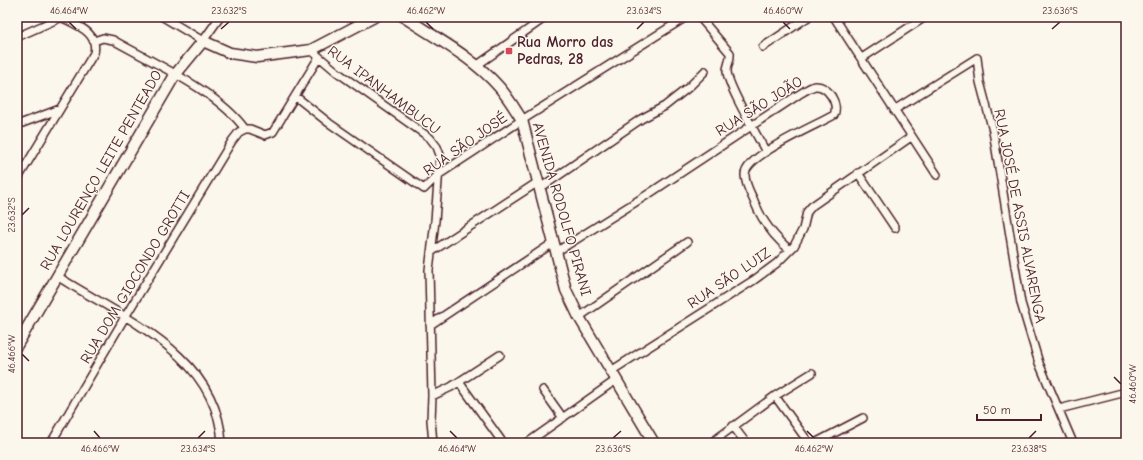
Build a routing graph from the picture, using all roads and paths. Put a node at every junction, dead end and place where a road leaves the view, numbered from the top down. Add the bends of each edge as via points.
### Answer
1 (62, 17) edge
2 (163, 17) edge
3 (220, 17) edge
4 (374, 17) edge
5 (404, 17) edge
6 (546, 17) edge
7 (686, 17) edge
8 (808, 17) edge
9 (834, 17) edge
10 (925, 17) edge
11 (702, 20) dead end
12 (17, 37) edge
13 (94, 41) junction
14 (203, 41) junction
15 (763, 47) dead end
16 (311, 50) junction
17 (319, 57) junction
18 (862, 58) junction
19 (476, 66) junction
20 (705, 71) dead end
21 (175, 74) junction
22 (295, 96) junction
23 (60, 109) junction
24 (894, 110) junction
25 (522, 120) junction
26 (17, 125) edge
27 (751, 125) junction
28 (245, 129) junction
29 (912, 137) junction
30 (766, 152) junction
31 (858, 173) junction
32 (438, 175) junction
33 (937, 175) dead end
34 (17, 180) edge
35 (539, 185) junction
36 (895, 228) dead end
37 (687, 242) dead end
38 (555, 248) junction
39 (790, 250) junction
40 (430, 252) junction
41 (57, 276) junction
42 (125, 317) junction
43 (579, 317) junction
44 (430, 325) junction
45 (18, 340) edge
46 (500, 355) dead end
47 (611, 371) junction
48 (812, 373) dead end
49 (616, 380) junction
50 (459, 382) junction
51 (543, 390) dead end
52 (1126, 392) edge
53 (432, 396) junction
54 (775, 396) junction
55 (1059, 408) junction
56 (563, 418) junction
57 (863, 418) dead end
58 (733, 426) junction
59 (51, 443) edge
60 (222, 443) edge
61 (433, 443) edge
62 (503, 443) edge
63 (527, 443) edge
64 (654, 443) edge
65 (711, 443) edge
66 (746, 443) edge
67 (809, 443) edge
68 (815, 443) edge
69 (1073, 443) edge

1 - 12 street
1 - 13 street via 86,31
2 - 14 street
3 - 14 street, RUA LOURENÇO LEITE PENTEADO
4 - 16 main road
5 - 19 main road, AVENIDA RODOLFO PIRANI
6 - 19 street
7 - 25 street, RUA SÃO JOSÉ
8 - 15 street
9 - 18 street
10 - 18 street
11 - 27 street via 730,53 727,71
13 - 21 street via 103,38 113,40
13 - 23 street via 94,53
14 - 16 main road via 230,53 257,57
14 - 21 main road, RUA LOURENÇO LEITE PENTEADO
16 - 17 street, RUA IPANHAMBUCU
17 - 22 street
17 - 32 street, RUA IPANHAMBUCU via 430,138 439,151
18 - 24 street
19 - 25 main road, AVENIDA RODOLFO PIRANI via 505,94
20 - 35 street via 665,106
21 - 28 street via 211,97 239,120
21 - 41 main road, RUA LOURENÇO LEITE PENTEADO
22 - 28 street via 276,128 268,135
22 - 32 street, RUA SÃO JOSÉ via 334,127 424,189
23 - 26 street
23 - 34 street
24 - 29 street
24 - 55 street, RUA JOSÉ DE ASSIS ALVARENGA via 977,58 980,82 994,138 1021,303 1039,363
25 - 32 street, RUA SÃO JOSÉ
25 - 35 main road, AVENIDA RODOLFO PIRANI
27 - 30 street
27 - 30 street, RUA SÃO JOÃO via 815,86 823,88 835,103 834,115
27 - 38 street, RUA SÃO JOÃO via 650,192
28 - 42 street, RUA DOM GIOCONDO GROTTI via 232,141
29 - 31 street, RUA SÃO LUIZ
29 - 33 street
30 - 39 street, RUA SÃO JOÃO via 748,167 745,175 760,215 772,233
31 - 36 street
31 - 39 street, RUA SÃO LUIZ via 809,208 800,236
32 - 40 street, RUA IPANHAMBUCU
35 - 38 main road, AVENIDA RODOLFO PIRANI
35 - 40 street
37 - 43 street
38 - 43 main road, AVENIDA RODOLFO PIRANI via 566,290
38 - 44 street, RUA SÃO JOÃO
39 - 47 street, RUA SÃO LUIZ via 754,280
40 - 44 street, RUA IPANHAMBUCU
41 - 42 street
41 - 45 main road, RUA LOURENÇO LEITE PENTEADO
42 - 59 street, RUA DOM GIOCONDO GROTTI
42 - 60 street via 163,342 185,361 201,381 212,398 218,415
43 - 47 main road, AVENIDA RODOLFO PIRANI
44 - 53 street, RUA IPANHAMBUCU
46 - 50 street
47 - 49 main road, AVENIDA RODOLFO PIRANI
48 - 54 street
49 - 56 street
49 - 64 main road, AVENIDA RODOLFO PIRANI
50 - 53 street
50 - 62 street
51 - 56 street
52 - 55 street
53 - 61 street, RUA IPANHAMBUCU
54 - 58 street
54 - 67 street
55 - 69 street, RUA JOSÉ DE ASSIS ALVARENGA
56 - 63 street
57 - 68 street
58 - 65 street
58 - 66 street

